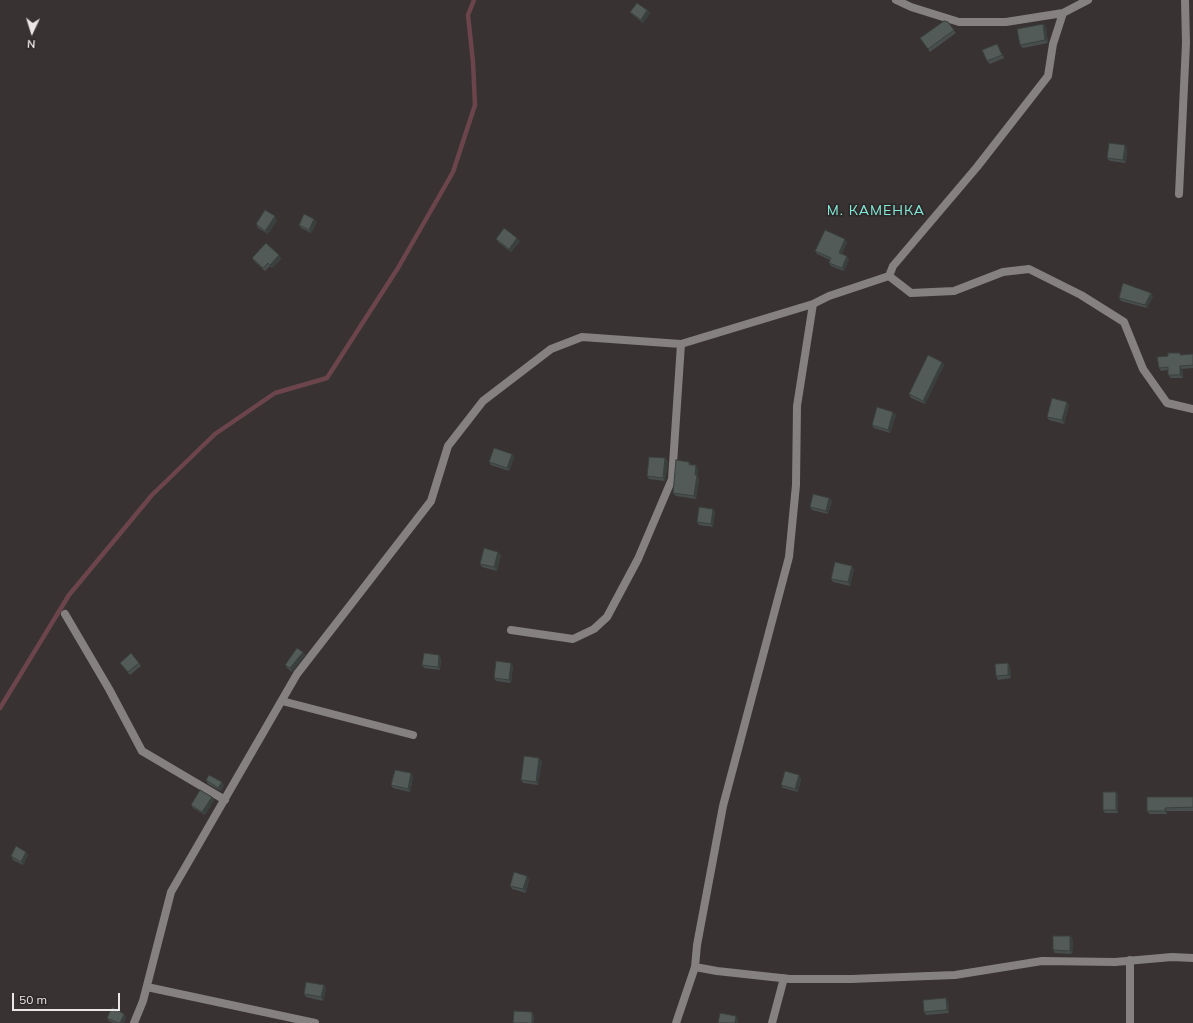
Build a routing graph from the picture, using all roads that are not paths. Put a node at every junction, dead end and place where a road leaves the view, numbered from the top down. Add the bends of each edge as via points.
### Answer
1 (896, 0) edge
2 (1088, 0) edge
3 (1185, 0) edge
4 (1063, 13) junction
5 (1179, 194) dead end
6 (889, 276) junction
7 (813, 304) junction
8 (681, 344) junction
9 (1193, 409) edge
10 (65, 614) dead end
11 (511, 630) dead end
12 (282, 701) junction
13 (413, 735) dead end
14 (225, 800) junction
15 (1193, 958) edge
16 (1130, 960) junction
17 (695, 967) junction
18 (784, 978) junction
19 (147, 987) junction
20 (134, 1023) edge
21 (315, 1023) edge
22 (676, 1023) edge
23 (772, 1023) edge
24 (1130, 1023) edge

1 - 4 street via 959,22 1006,22
2 - 4 street
3 - 5 street via 1186,43
4 - 6 street via 1053,44 1048,76 977,168 893,266
6 - 7 street
6 - 9 street via 911,293 954,291 1003,272 1029,269 1081,295 1124,322 1143,369 1167,403
7 - 8 street
7 - 17 street via 797,406 796,485 789,557 723,806
8 - 11 street via 672,479 638,559 607,617 594,629 573,639
8 - 12 street via 582,337 552,349 483,401 448,446 431,501 298,674
10 - 14 street via 142,751
12 - 13 street
12 - 14 street
14 - 19 street via 171,892
15 - 16 street
16 - 18 street via 1042,962 955,975 851,979
16 - 24 street
17 - 18 street
17 - 22 street
18 - 23 street
19 - 20 street
19 - 21 street

